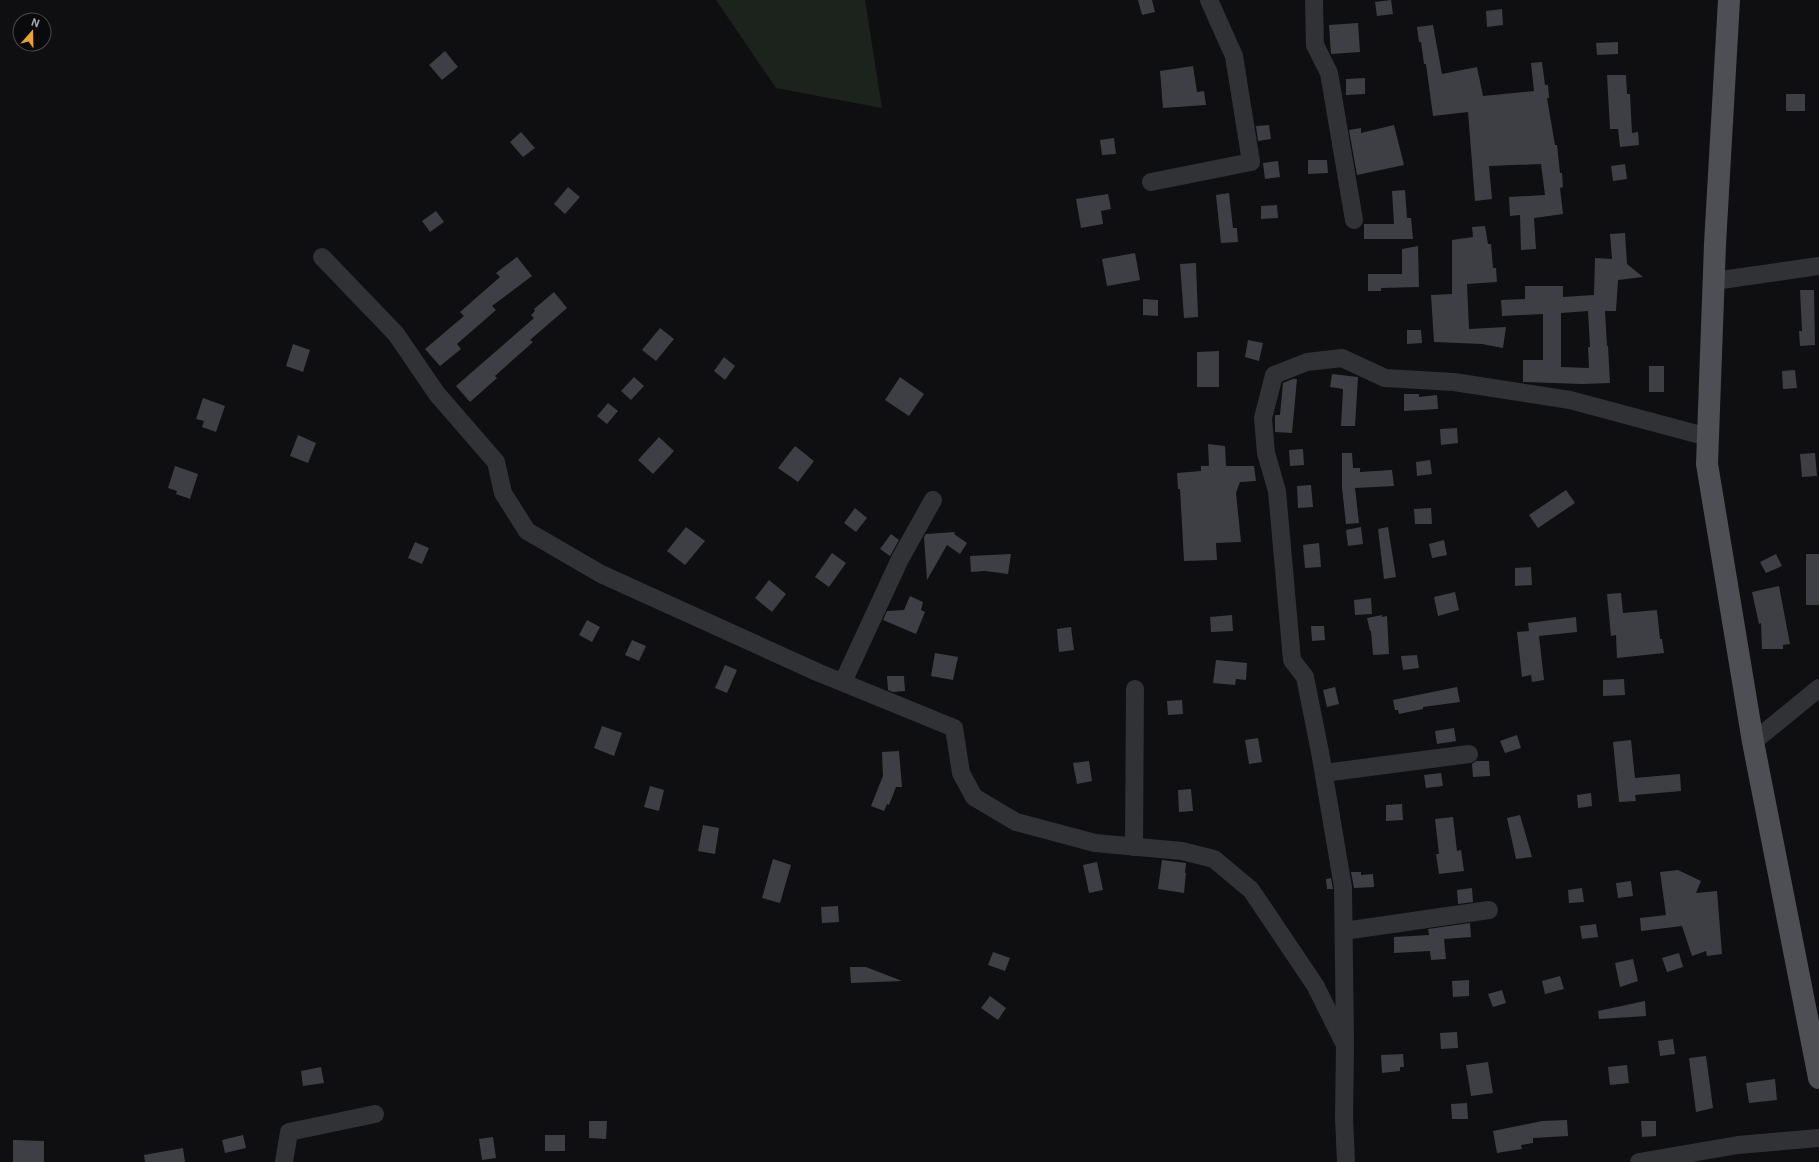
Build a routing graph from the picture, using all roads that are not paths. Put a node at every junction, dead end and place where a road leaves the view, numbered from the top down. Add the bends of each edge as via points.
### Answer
1 (1209, 0) edge
2 (1314, 0) edge
3 (1729, 0) edge
4 (1151, 182) dead end
5 (1354, 220) dead end
6 (322, 258) dead end
7 (1819, 266) edge
8 (1714, 281) junction
9 (1708, 437) junction
10 (933, 500) dead end
11 (843, 682) junction
12 (1819, 688) edge
13 (1135, 689) dead end
14 (1752, 742) junction
15 (1469, 754) dead end
16 (1324, 773) junction
17 (1134, 847) junction
18 (1489, 910) dead end
19 (1344, 932) junction
20 (1815, 1038) edge
21 (1345, 1045) junction
22 (1819, 1078) edge
23 (375, 1114) dead end
24 (1819, 1138) edge
25 (284, 1162) edge
26 (1346, 1162) edge
27 (1639, 1162) edge

1 - 4 street via 1234,56 1251,162
2 - 5 street via 1315,44 1330,73
3 - 8 main road
6 - 11 street via 396,334 437,394 496,462 503,493 527,531 601,574
7 - 8 street
8 - 9 main road
9 - 14 main road via 1707,464
9 - 16 street via 1570,400 1454,382 1385,378 1342,358 1307,362 1274,375 1263,418 1266,453 1277,491 1292,660 1305,677
10 - 11 street via 900,558
11 - 17 street via 954,728 961,773 974,797 1016,822 1095,844
12 - 14 street
13 - 17 street
14 - 20 main road
15 - 16 street
16 - 19 street via 1343,887
17 - 21 street via 1182,851 1214,858 1251,890 1315,985
18 - 19 street
19 - 21 street
20 - 22 main road
21 - 26 street
23 - 25 street via 289,1132
24 - 27 street via 1738,1144

